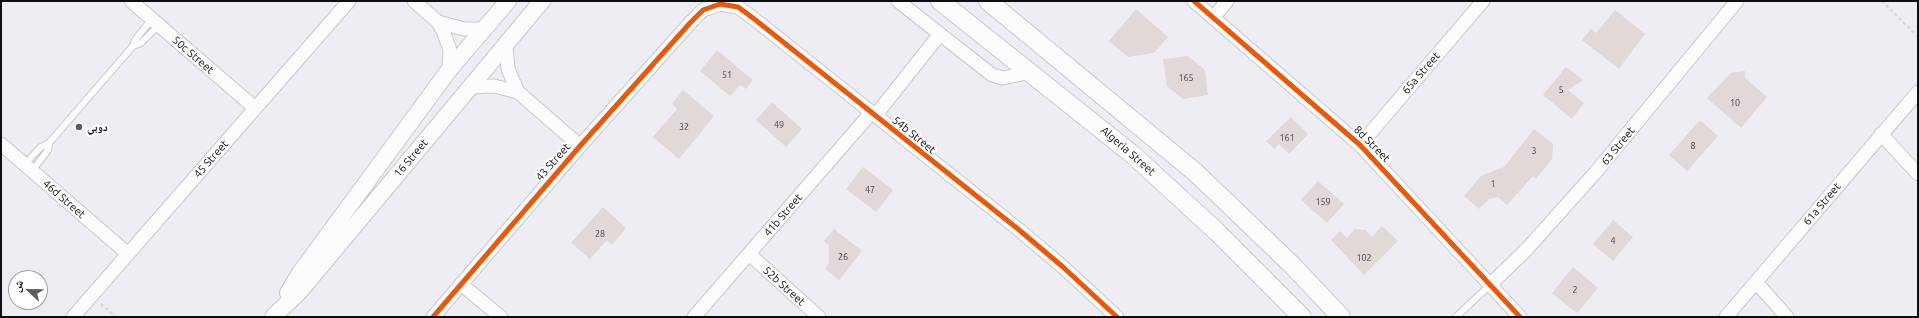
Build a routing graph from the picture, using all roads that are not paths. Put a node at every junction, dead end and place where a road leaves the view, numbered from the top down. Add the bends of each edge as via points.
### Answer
1 (131, 1) edge
2 (349, 1) edge
3 (414, 1) edge
4 (508, 1) edge
5 (542, 1) edge
6 (898, 1) edge
7 (940, 1) edge
8 (988, 1) edge
9 (1194, 1) edge
10 (1227, 1) edge
11 (1483, 1) edge
12 (1737, 1) edge
13 (1214, 17) junction
14 (156, 22) junction
15 (438, 22) junction
16 (690, 23) joint
17 (483, 29) junction
18 (940, 34) junction
19 (506, 44) junction
20 (449, 70) junction
21 (1031, 72) junction
22 (470, 87) junction
23 (518, 92) junction
24 (1918, 92) edge
25 (255, 108) junction
26 (873, 115) junction
27 (1881, 134) junction
28 (50, 143) junction
29 (1, 144) edge
30 (1360, 145) junction
31 (580, 146) junction
32 (28, 168) junction
33 (1918, 174) edge
34 (128, 254) junction
35 (749, 254) junction
36 (1756, 282) junction
37 (461, 284) junction
38 (1491, 284) junction
39 (275, 315) edge
40 (73, 317) edge
41 (433, 317) edge
42 (501, 317) edge
43 (694, 317) edge
44 (819, 317) edge
45 (1117, 317) edge
46 (1302, 317) edge
47 (1340, 317) edge
48 (1456, 317) edge
49 (1520, 317) edge
50 (1726, 317) edge
51 (1787, 317) edge

1 - 14 street, 50c Street
2 - 25 street, 45 Street
3 - 15 street
4 - 17 street, 16 Street
5 - 19 street, 16 Street
6 - 18 street
7 - 21 main road, Algeria Street
8 - 47 main road via 1195,172 1292,265
9 - 13 street, 8d Street
10 - 13 street
11 - 30 street, 65a Street
12 - 38 street, 63 Street via 1595,174
13 - 30 street, 8d Street
14 - 25 street, 50c Street
14 - 28 lane via 135,40 133,46
15 - 17 street via 464,30
15 - 20 street via 448,40
16 - 26 street, 54b Street via 703,10 720,4 738,7
16 - 31 street, 43 Street
17 - 20 street, 16 Street
18 - 21 street via 998,78
18 - 26 street, 41b Street
19 - 22 street, 16 Street
19 - 23 street via 508,69
20 - 39 street, 16 Street via 300,273
21 - 46 main road, Algeria Street via 1174,192
22 - 23 street via 494,86
22 - 39 street, 16 Street via 301,290
23 - 31 street
24 - 27 street, 61a Street
25 - 34 street, 45 Street
26 - 35 street, 41b Street
26 - 45 street, 54b Street via 1018,229
27 - 33 street
27 - 36 street, 61a Street
28 - 32 lane via 48,150
28 - 32 lane via 41,147
29 - 32 street, 46d Street
30 - 38 street, 8d Street
31 - 37 street, 43 Street
32 - 34 street, 46d Street
34 - 40 street, 45 Street
35 - 43 street, 41b Street
35 - 44 street, 52b Street
36 - 50 street, 61a Street
36 - 51 street
37 - 41 street, 43 Street
37 - 42 street
38 - 48 lane
38 - 49 street, 8d Street

